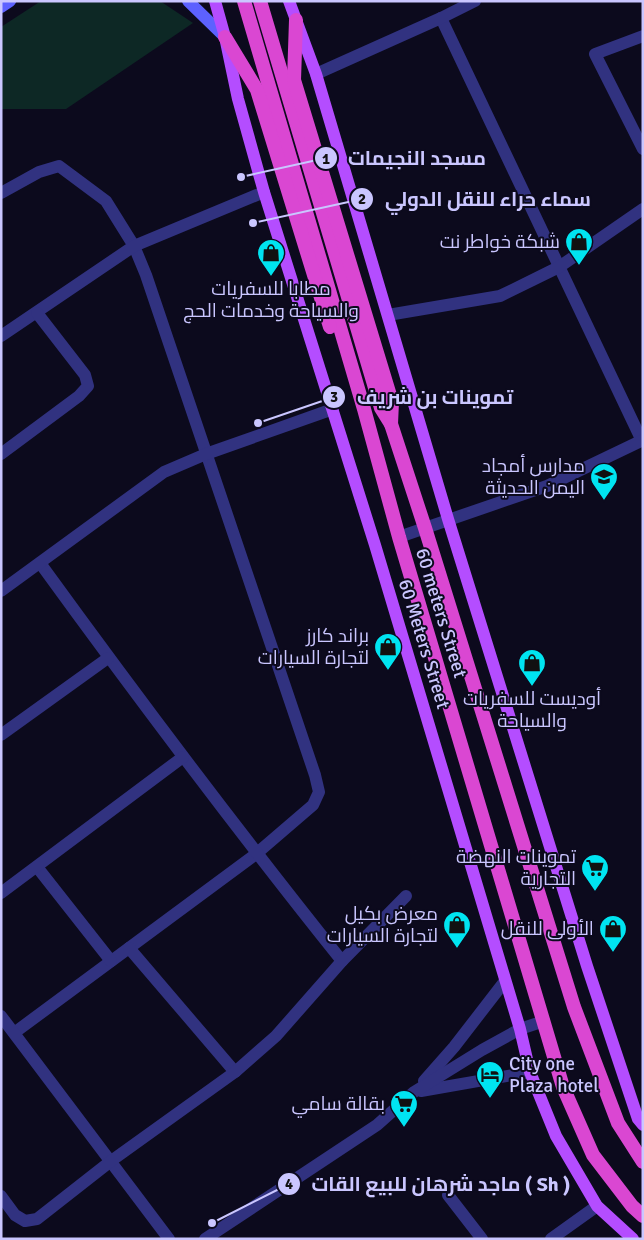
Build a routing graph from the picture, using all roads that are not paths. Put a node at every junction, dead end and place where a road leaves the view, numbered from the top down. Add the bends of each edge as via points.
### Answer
1 (10, 1) edge
2 (188, 1) edge
3 (215, 1) edge
4 (244, 1) edge
5 (260, 1) edge
6 (288, 1) edge
7 (475, 1) edge
8 (1, 7) edge
9 (441, 18) junction
10 (296, 20) junction
11 (643, 36) edge
12 (225, 37) junction
13 (316, 74) junction
14 (643, 149) edge
15 (2, 192) edge
16 (264, 192) junction
17 (643, 209) edge
18 (134, 246) junction
19 (559, 267) junction
20 (37, 314) junction
21 (388, 315) junction
22 (1, 336) edge
23 (333, 409) junction
24 (391, 424) junction
25 (368, 427) junction
26 (642, 440) edge
27 (1, 454) edge
28 (206, 454) junction
29 (448, 519) junction
30 (425, 528) junction
31 (399, 536) junction
32 (40, 563) junction
33 (1, 591) edge
34 (108, 658) junction
35 (1, 735) edge
36 (183, 757) junction
37 (256, 854) junction
38 (37, 867) junction
39 (1, 893) edge
40 (406, 896) dead end
41 (129, 948) junction
42 (111, 961) junction
43 (342, 961) junction
44 (505, 981) junction
45 (1, 1016) edge
46 (544, 1021) junction
47 (520, 1029) junction
48 (14, 1034) junction
49 (235, 1072) junction
50 (530, 1072) junction
51 (414, 1092) junction
52 (643, 1125) edge
53 (111, 1161) junction
54 (643, 1162) edge
55 (448, 1195) dead end
56 (1, 1196) edge
57 (597, 1206) junction
58 (643, 1216) edge
59 (169, 1239) edge
60 (206, 1239) edge
61 (482, 1239) edge
62 (551, 1239) edge
63 (633, 1239) edge

1 - 8 main road
2 - 12 main road
3 - 12 main road, 60 Meters Street
4 - 25 highway, 60 meters Street
5 - 24 highway, 60 meters Street via 381,408
6 - 10 main road, 60 Meters Street
7 - 9 street
9 - 13 street
9 - 19 street
10 - 13 main road, 60 Meters Street
10 - 24 highway via 294,80 392,402
11 - 14 street via 595,54
12 - 16 main road, 60 Meters Street
12 - 25 highway via 257,90 357,416
13 - 21 main road, 60 Meters Street
15 - 18 street via 38,172 59,166 106,201
16 - 18 street
16 - 23 main road, 60 Meters Street
17 - 19 street
18 - 20 street
18 - 28 street
19 - 21 street via 500,296
19 - 26 street
20 - 22 street
20 - 27 street via 85,375 88,386
21 - 29 main road, 60 Meters Street
23 - 28 street
23 - 44 main road, 60 Meters Street
24 - 30 highway, 60 meters Street
25 - 31 highway, 60 meters Street
26 - 29 street via 548,486
28 - 32 street via 164,472
28 - 37 street via 319,792 313,805
29 - 30 street
29 - 52 main road, 60 Meters Street via 587,966 638,1119
30 - 31 street
30 - 54 highway, 60 meters Street via 574,1007 618,1123
31 - 46 highway, 60 meters Street
32 - 33 street
32 - 34 street
34 - 35 street
34 - 36 street
36 - 37 street
36 - 38 street
37 - 41 street
37 - 43 street
38 - 39 street
38 - 42 street
40 - 43 street
41 - 42 street
41 - 49 street
42 - 48 street
43 - 49 street via 276,1036
44 - 47 main road, 60 Meters Street
44 - 51 street
45 - 48 street
46 - 47 street
46 - 58 highway, 60 meters Street via 563,1087 594,1155
47 - 50 main road, 60 Meters Street
47 - 51 street
48 - 53 street
49 - 53 street
50 - 51 street
50 - 57 main road, 60 Meters Street via 556,1136
51 - 60 street via 376,1124
53 - 56 street via 37,1219 25,1221 15,1215
53 - 59 street
55 - 61 street
57 - 62 street
57 - 63 main road, 60 Meters Street

